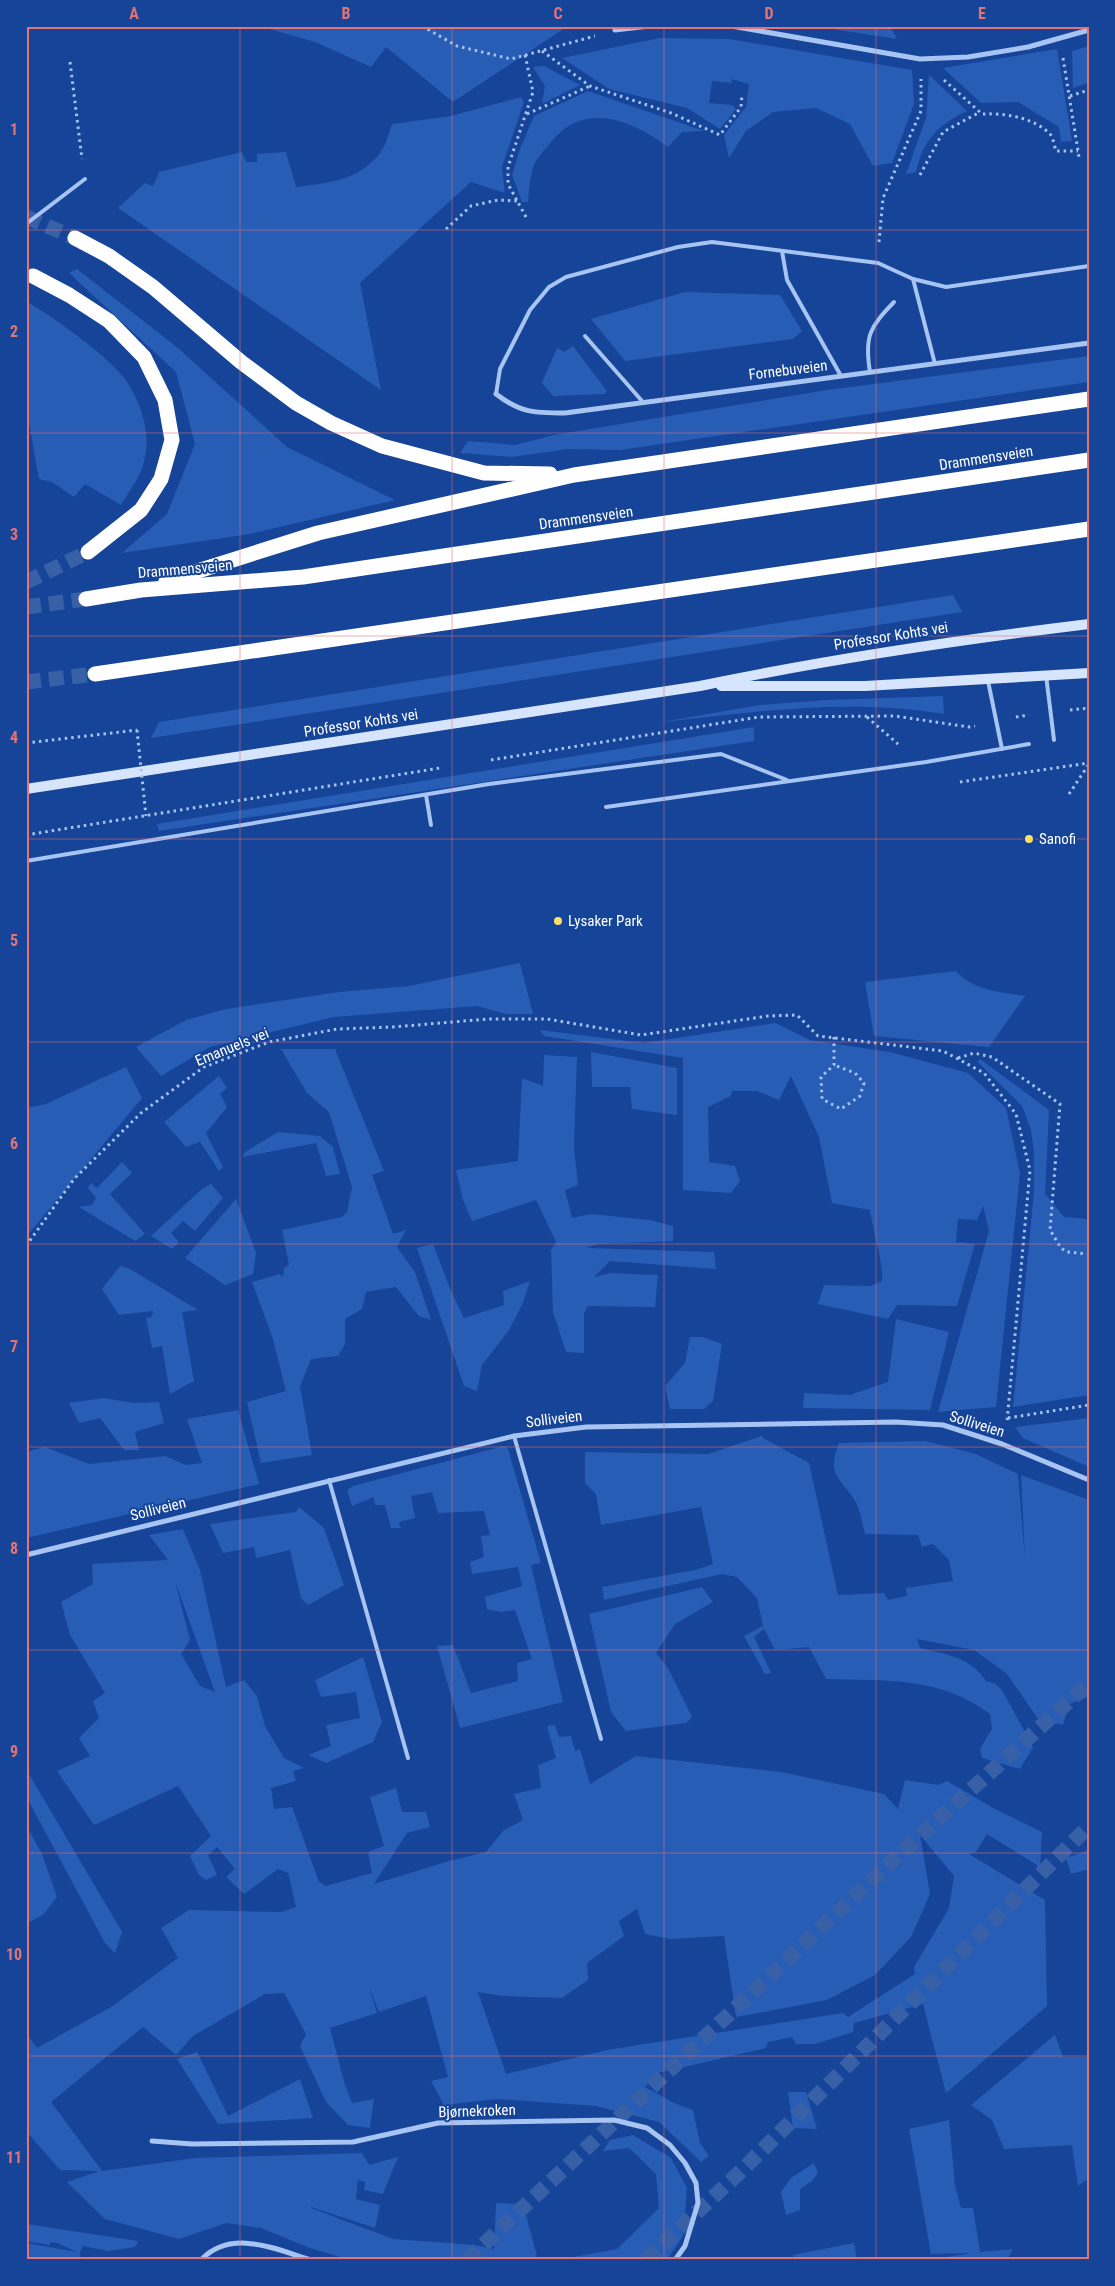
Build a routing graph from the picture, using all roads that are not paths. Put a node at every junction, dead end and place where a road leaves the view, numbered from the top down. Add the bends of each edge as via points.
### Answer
1 (649, 26) edge
2 (731, 26) edge
3 (615, 28) edge
4 (1089, 30) edge
5 (85, 180) road end
6 (26, 224) edge
7 (75, 238) tunnel mouth
8 (782, 250) junction
9 (1089, 266) edge
10 (33, 276) dead end
11 (914, 279) junction
12 (894, 302) dead end
13 (586, 336) dead end
14 (1089, 343) edge
15 (935, 364) junction
16 (870, 372) junction
17 (841, 376) junction
18 (496, 394) joint
19 (1089, 399) edge
20 (642, 401) junction
21 (1089, 460) edge
22 (574, 475) junction
23 (1089, 529) edge
24 (1089, 534) edge
25 (1055, 535) junction
26 (88, 552) tunnel mouth
27 (141, 590) junction
28 (86, 599) tunnel mouth
29 (1089, 624) edge
30 (1089, 673) edge
31 (95, 674) tunnel mouth
32 (1046, 675) junction
33 (988, 679) junction
34 (700, 686) junction
35 (1054, 740) dead end
36 (1029, 744) dead end
37 (1002, 749) junction
38 (788, 780) junction
39 (26, 790) edge
40 (426, 795) junction
41 (606, 807) dead end
42 (431, 825) dead end
43 (26, 860) edge
44 (514, 1436) junction
45 (329, 1480) junction
46 (1089, 1480) edge
47 (26, 1555) edge
48 (601, 1739) dead end
49 (408, 1758) dead end
50 (152, 2141) dead end
51 (201, 2260) edge
52 (311, 2260) edge
53 (675, 2260) edge

1 - 3 street
2 - 4 street via 923,59 968,57 1028,47
5 - 6 lane
7 - 22 highway via 109,256 153,287 241,362 296,403 330,423 382,446 484,473
8 - 11 lane via 878,263
8 - 17 lane via 787,280
8 - 18 lane via 712,242 678,247 566,277 549,287 530,310 500,370
9 - 11 lane via 946,287
10 - 26 highway via 109,321 144,357 165,400 172,440 161,479 141,510
11 - 15 lane
12 - 16 lane via 876,320 867,338
13 - 20 lane
14 - 15 street, Fornebuveien
15 - 16 street, Fornebuveien
16 - 17 street, Fornebuveien
17 - 20 street, Fornebuveien
18 - 20 street, Fornebuveien via 513,407 536,413 564,413
19 - 22 highway
21 - 27 highway, Drammensveien via 304,577
22 - 27 highway via 318,533
23 - 25 highway
24 - 25 highway
25 - 31 highway
27 - 28 highway, Drammensveien
29 - 34 main road, Professor Kohts vei via 892,650
30 - 32 main road, Professor Kohts vei
32 - 33 main road, Professor Kohts vei
32 - 35 lane
33 - 34 main road, Professor Kohts vei via 865,686
33 - 37 lane
34 - 39 main road, Professor Kohts vei
36 - 37 lane
37 - 38 lane
38 - 40 lane via 721,754
38 - 41 lane
40 - 42 lane
40 - 43 lane
44 - 45 street, Solliveien
44 - 46 street, Solliveien via 586,1427 896,1422 944,1425 1002,1444
44 - 48 lane
45 - 47 street, Solliveien
45 - 49 lane
50 - 53 street, Bjørnekroken via 192,2144 353,2142 438,2123 614,2120 647,2128 670,2145 696,2183 698,2203 685,2246
51 - 52 street via 232,2242 256,2244

